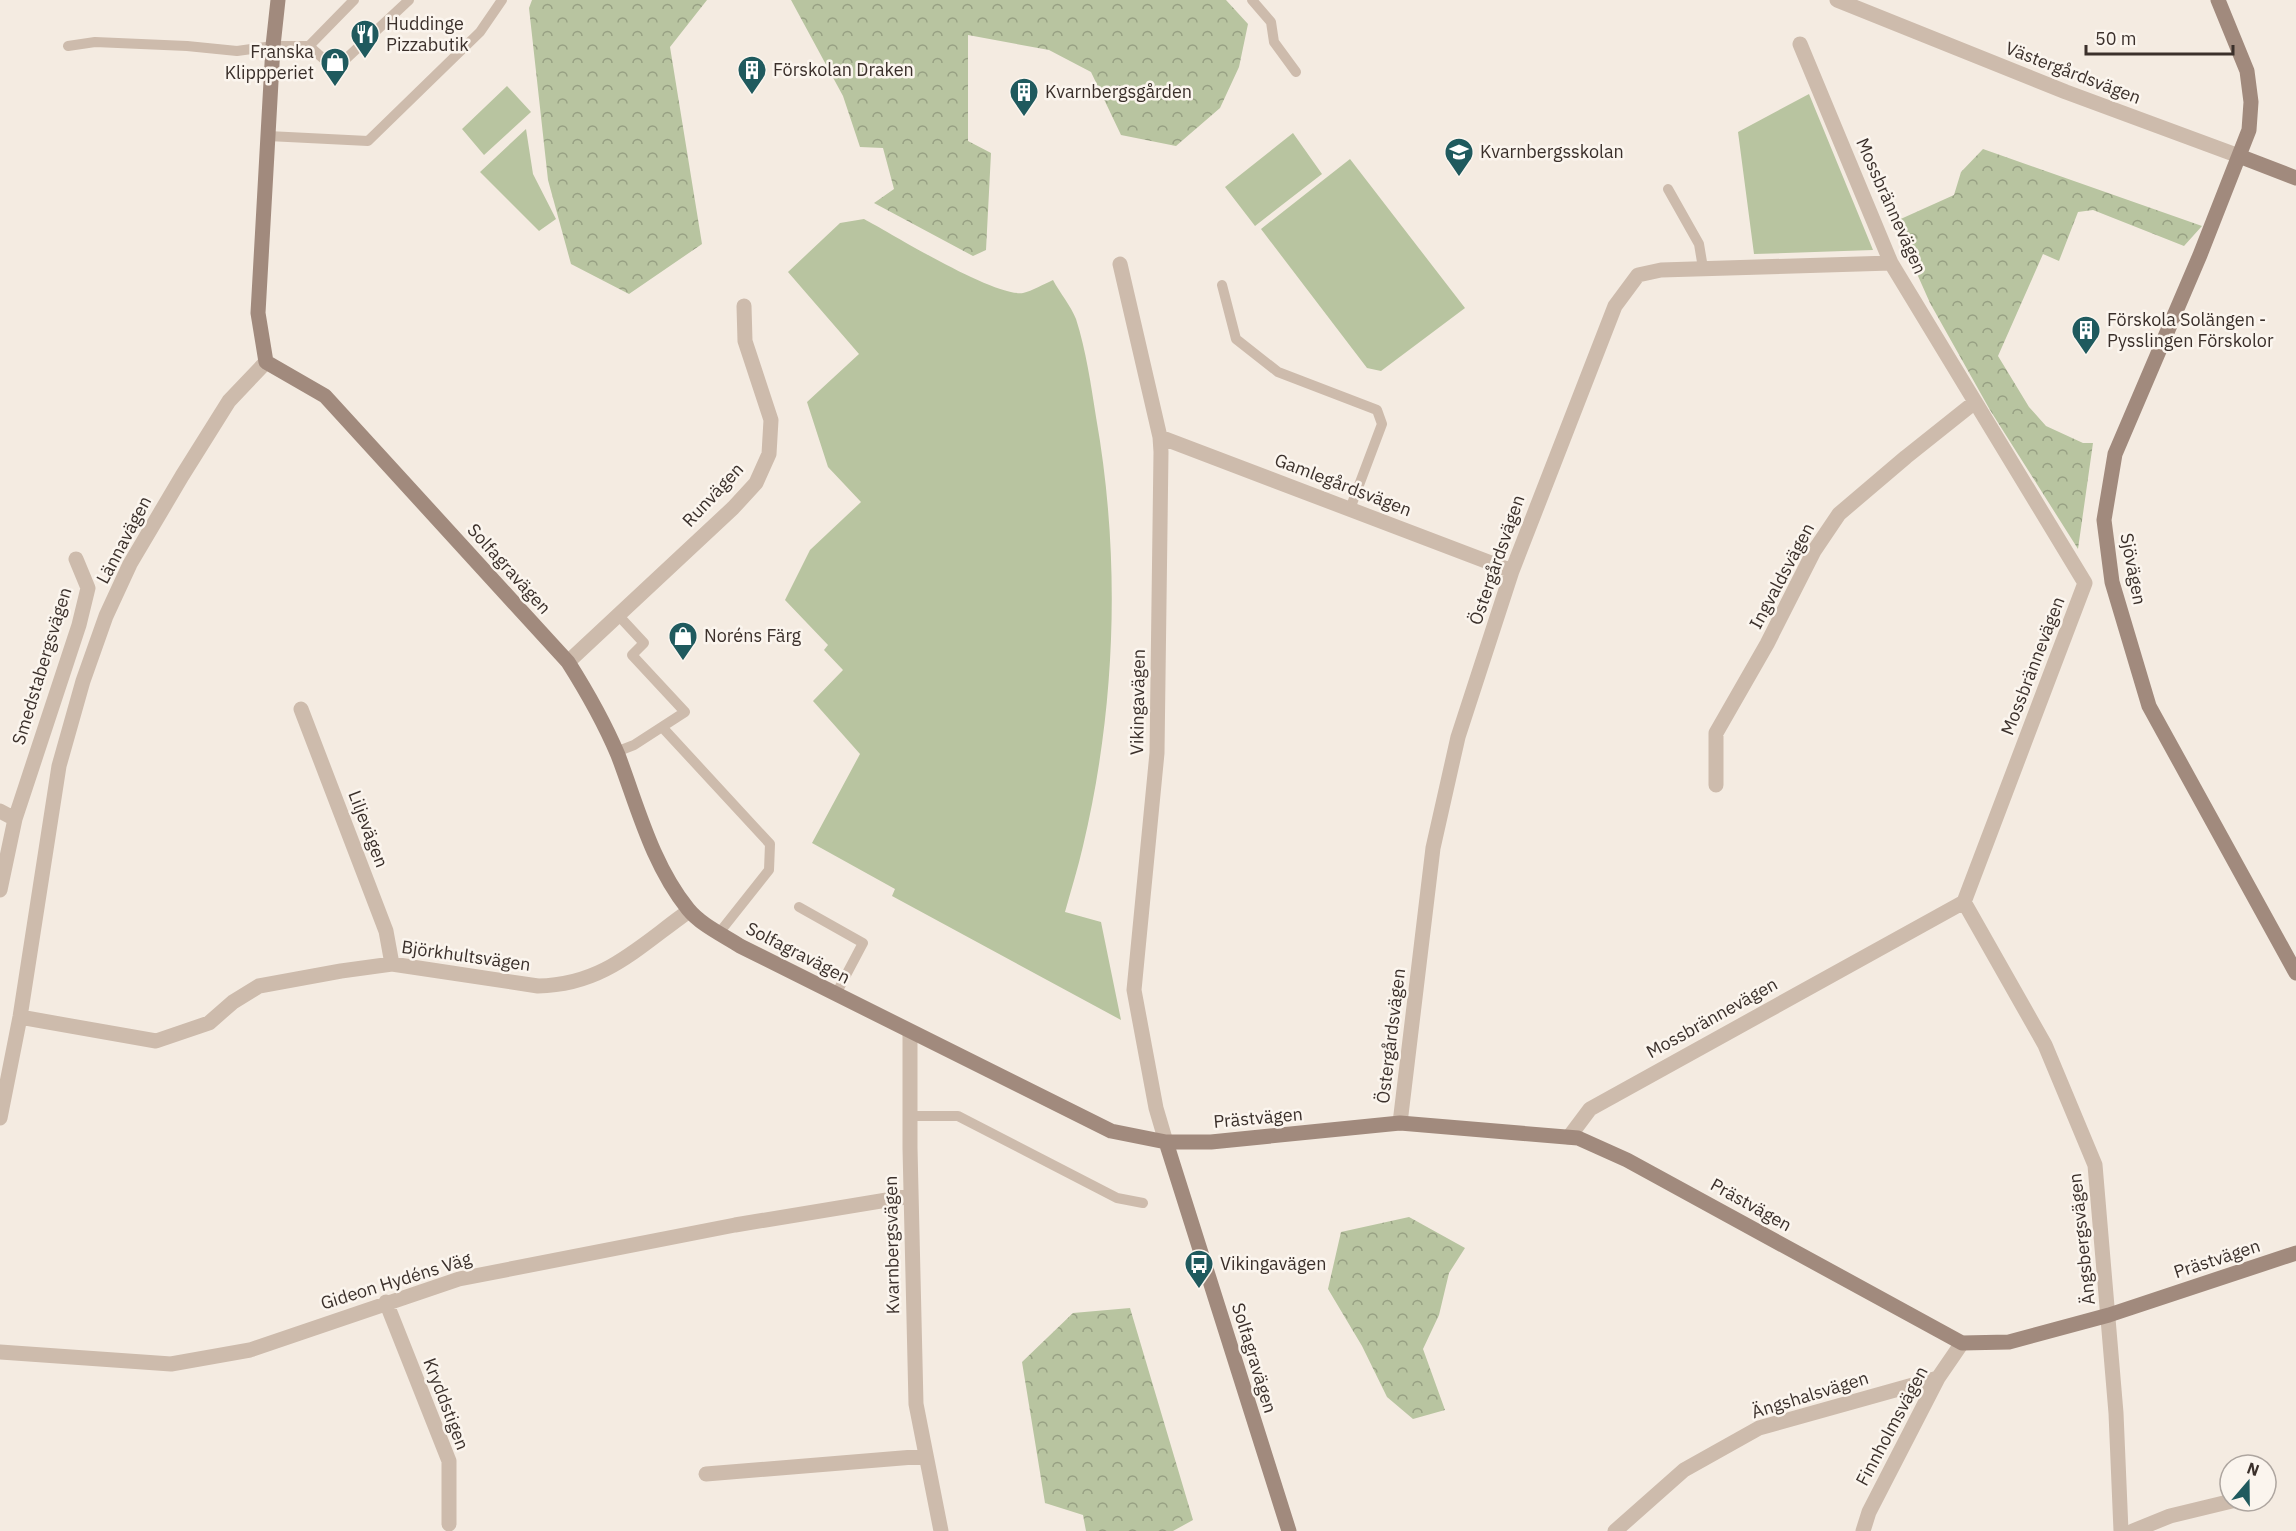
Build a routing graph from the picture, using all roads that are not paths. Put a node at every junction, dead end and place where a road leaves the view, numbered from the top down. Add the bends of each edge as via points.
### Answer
1 (278, 0) edge
2 (354, 0) edge
3 (409, 0) edge
4 (502, 0) edge
5 (1252, 0) edge
6 (1836, 0) edge
7 (2218, 0) edge
8 (1800, 44) dead end
9 (68, 46) dead end
10 (273, 46) junction
11 (309, 46) junction
12 (1296, 72) dead end
13 (268, 136) junction
14 (2239, 156) junction
15 (2296, 178) edge
16 (1668, 189) dead end
17 (1891, 263) junction
18 (1120, 264) dead end
19 (1703, 268) junction
20 (1222, 285) dead end
21 (744, 306) dead end
22 (266, 362) junction
23 (1975, 402) junction
24 (1160, 436) junction
25 (1350, 509) junction
26 (76, 559) dead end
27 (1512, 571) junction
28 (618, 615) junction
29 (567, 662) junction
30 (301, 709) dead end
31 (662, 727) junction
32 (616, 752) junction
33 (1716, 785) dead end
34 (0, 811) edge
35 (15, 819) junction
36 (0, 890) edge
37 (1964, 902) junction
38 (799, 907) dead end
39 (689, 911) junction
40 (719, 933) junction
41 (392, 964) junction
42 (2296, 973) edge
43 (836, 994) junction
44 (20, 1017) junction
45 (910, 1032) junction
46 (4, 1075) edge
47 (909, 1116) junction
48 (0, 1118) edge
49 (1400, 1123) junction
50 (1569, 1137) junction
51 (1166, 1142) junction
52 (911, 1196) junction
53 (1143, 1203) dead end
54 (2296, 1253) edge
55 (386, 1302) junction
56 (2109, 1315) junction
57 (1962, 1343) junction
58 (0, 1352) edge
59 (1938, 1378) junction
60 (926, 1456) junction
61 (706, 1474) dead end
62 (2218, 1504) edge
63 (449, 1524) dead end
64 (1284, 1530) edge
65 (940, 1531) edge
66 (1615, 1531) edge
67 (1863, 1531) edge
68 (2121, 1531) edge
69 (2133, 1531) edge

1 - 10 street
2 - 11 lane
3 - 11 lane via 335,69
4 - 13 lane via 480,32 368,141
5 - 12 lane via 1271,22 1274,42
6 - 14 street, Västergårdsvägen
7 - 14 street, Sjövägen via 2247,71 2249,130
8 - 17 street, Mossbrännevägen
9 - 10 lane via 95,42 237,51
10 - 11 lane
10 - 13 street
13 - 22 street via 258,313
14 - 15 street, Västergårdsvägen
14 - 42 street, Sjövägen via 2115,454 2104,520 2112,582 2149,706
16 - 19 lane via 1699,244
17 - 19 street, Östergårdsvägen
17 - 23 street, Mossbrännevägen
18 - 24 street, Vikingavägen
19 - 27 street, Östergårdsvägen via 1638,275 1615,306
20 - 25 lane via 1236,339 1278,372 1377,410 1382,424
21 - 28 street, Runvägen via 746,341 771,420 769,454 756,483 733,508
22 - 29 street, Solfagravägen via 325,396
22 - 44 street, Lännavägen via 229,401 130,564 106,616 59,766
23 - 33 street, Ingvaldsvägen via 1839,514 1814,551 1716,733
23 - 37 street, Mossbrännevägen via 2085,583
24 - 25 street, Gamlegårdsvägen
24 - 51 street, Vikingavägen via 1157,753 1134,990
25 - 27 street, Gamlegårdsvägen
26 - 35 street, Smedstabergsvägen via 88,588
27 - 49 street, Östergårdsvägen via 1458,737 1433,848
28 - 29 street, Runvägen
28 - 31 lane via 644,643 632,655 685,712
29 - 32 street, Solfagravägen via 590,696
30 - 41 street, Liljevägen via 386,931
31 - 32 lane
31 - 40 lane via 771,844 769,870
32 - 39 street, Solfagravägen via 661,870
34 - 35 street
35 - 36 street, Smedstabergsvägen
37 - 50 street, Mossbrännevägen via 1590,1109
37 - 56 street, Ängsbergsvägen via 2045,1045 2095,1165
38 - 43 lane via 863,943
39 - 40 street, Solfagravägen
39 - 41 street, Björkhultsvägen via 597,975 577,982 538,986
40 - 43 street, Solfagravägen
41 - 44 street, Björkhultsvägen via 259,986 232,1002 209,1023 156,1041
43 - 45 street, Solfagravägen
44 - 46 street, Lännavägen
45 - 47 street, Kvarnbergsvägen
45 - 51 street, Solfagravägen via 1112,1131
46 - 48 street, Lännavägen
47 - 52 street, Kvarnbergsvägen
47 - 53 lane via 958,1116 1117,1198
49 - 50 street, Prästvägen
49 - 51 street, Prästvägen via 1211,1142
50 - 57 street, Prästvägen via 1627,1160
51 - 64 street, Solfagravägen
52 - 55 street, Gideon Hydéns Väg via 724,1227 459,1279
52 - 60 street, Kvarnbergsvägen via 916,1404
54 - 56 street, Prästvägen
55 - 58 street, Gideon Hydéns Väg via 250,1350 171,1364
55 - 63 street, Kryddstigen via 449,1461
56 - 57 street, Prästvägen via 2009,1342
56 - 68 street, Ängsbergsvägen
57 - 59 street, Finnholmsvägen
59 - 66 street, Ängshalsvägen via 1759,1428 1684,1470
59 - 67 street, Finnholmsvägen
60 - 61 street
60 - 65 street, Kvarnbergsvägen
62 - 69 street via 2170,1516

